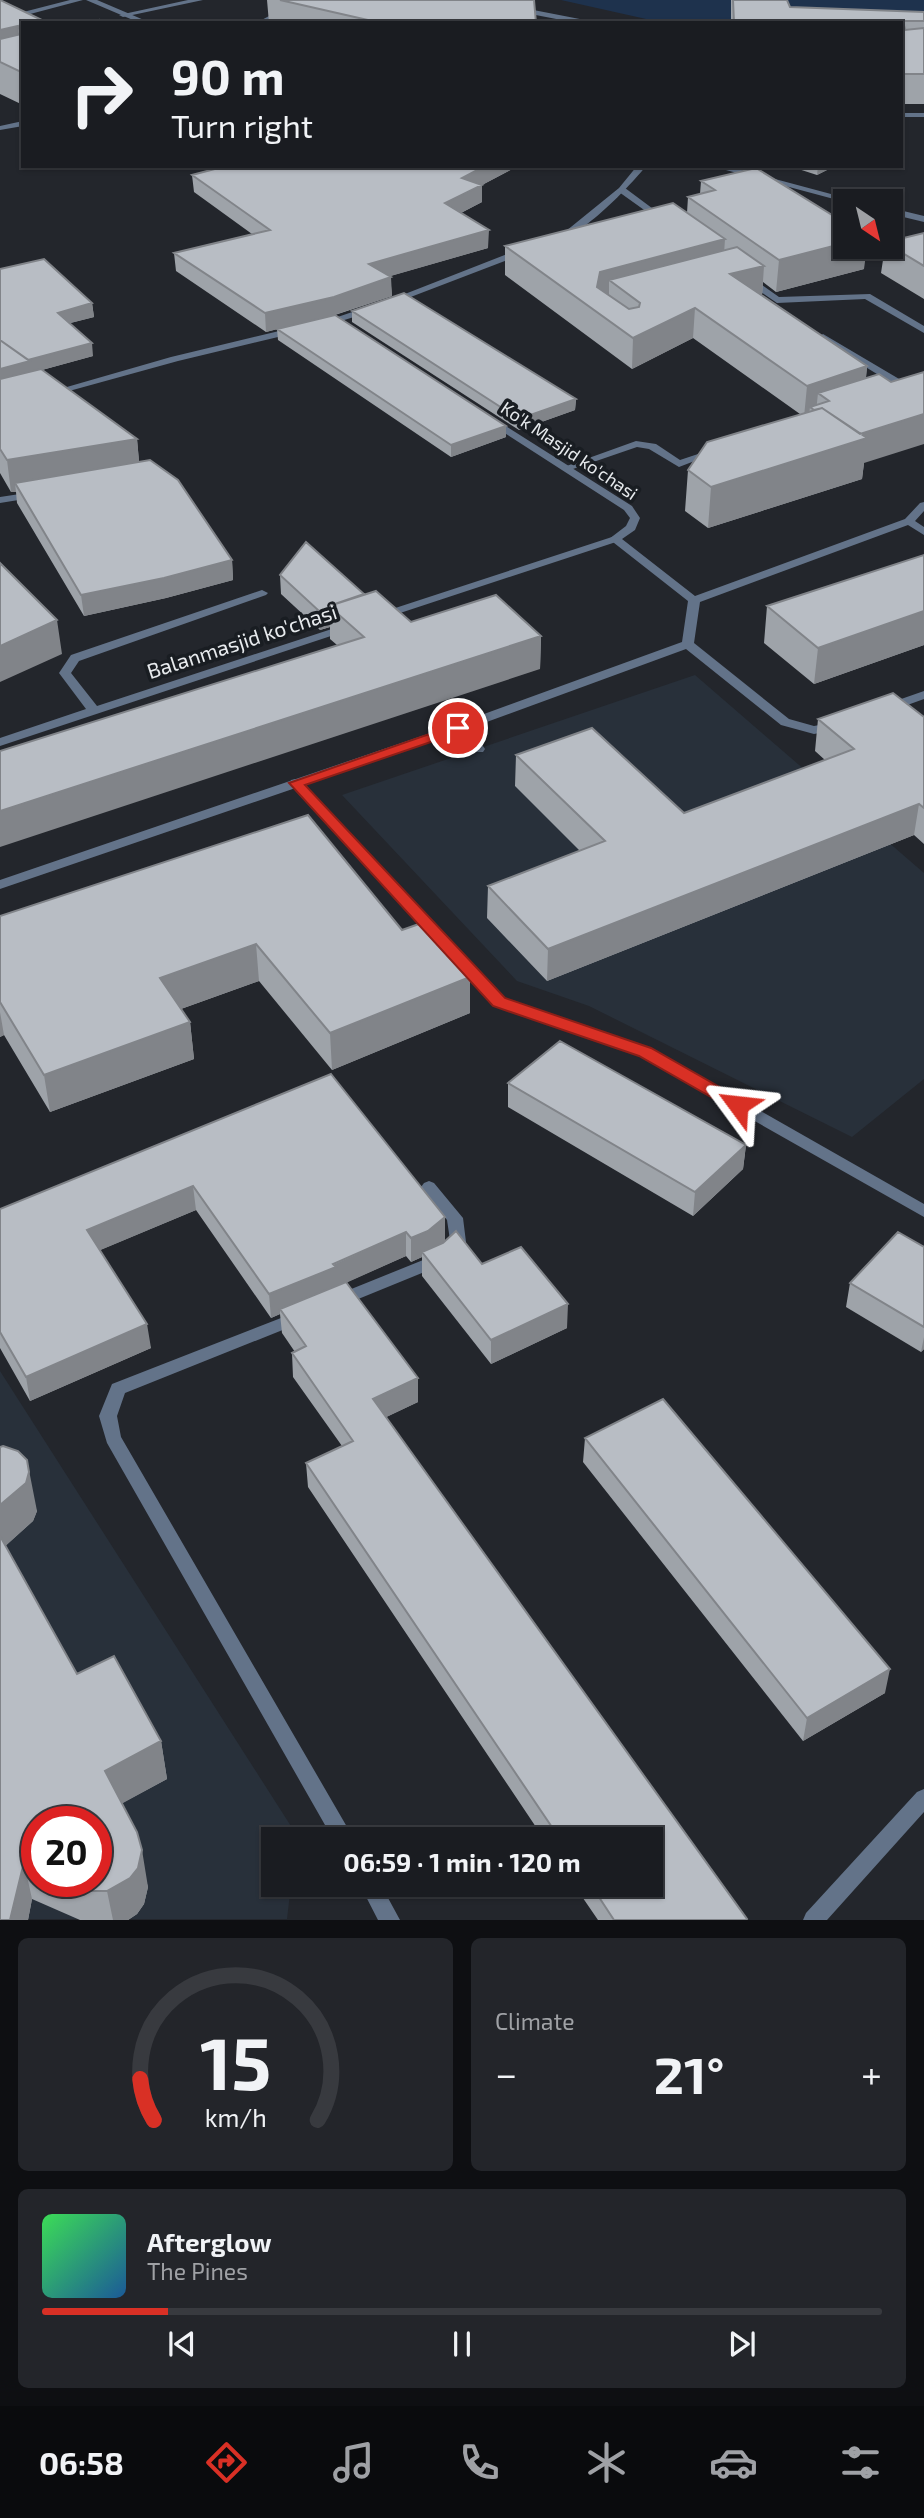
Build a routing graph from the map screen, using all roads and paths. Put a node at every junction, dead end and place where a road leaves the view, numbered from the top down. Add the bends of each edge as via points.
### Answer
1 (79, 0) edge
2 (90, 0) edge
3 (199, 0) edge
4 (305, 0) edge
5 (513, 9) edge
6 (123, 15) junction
7 (0, 20) edge
8 (141, 21) edge
9 (264, 21) edge
10 (579, 21) edge
11 (903, 115) edge
12 (924, 115) edge
13 (21, 123) edge
14 (0, 128) edge
15 (640, 168) edge
16 (723, 168) edge
17 (622, 190) junction
18 (833, 196) edge
19 (903, 214) edge
20 (924, 219) edge
21 (675, 227) edge
22 (543, 243) edge
23 (530, 248) edge
24 (737, 271) edge
25 (338, 320) junction
26 (349, 328) edge
27 (924, 330) edge
28 (818, 334) edge
29 (894, 393) edge
30 (36, 397) edge
31 (475, 409) edge
32 (729, 447) edge
33 (566, 468) junction
34 (41, 493) edge
35 (0, 500) edge
36 (924, 505) edge
37 (909, 521) junction
38 (924, 532) edge
39 (615, 538) junction
40 (262, 593) dead end
41 (694, 600) junction
42 (368, 620) edge
43 (355, 625) edge
44 (688, 644) junction
45 (924, 695) edge
46 (94, 711) junction
47 (875, 713) edge
48 (851, 722) edge
49 (458, 728) junction
50 (0, 742) edge
51 (479, 749) dead end
52 (296, 783) junction
53 (0, 885) edge
54 (429, 1187) dead end
55 (924, 1211) edge
56 (924, 1798) edge
57 (337, 1827) edge
58 (377, 1897) edge
59 (390, 1920) edge
60 (813, 1920) edge

1 - 7 street
2 - 6 street
3 - 6 street
4 - 9 street
5 - 10 street
6 - 8 street
11 - 12 street
13 - 14 street
15 - 17 street
16 - 18 street
17 - 21 street
17 - 22 street via 569,233
19 - 20 street
23 - 25 street
24 - 27 street via 777,300 867,296
25 - 26 street
25 - 30 street
28 - 29 street via 911,387
31 - 33 street, Ko'k Masjid ko'chasi
32 - 33 street via 679,464 652,446 635,444
33 - 39 street, Ko'k Masjid ko'chasi via 628,508 635,518 631,528
34 - 35 street
36 - 37 street
37 - 38 street
37 - 41 street
39 - 41 street
39 - 42 street, Balanmasjid ko'chasi
40 - 46 street via 75,658 65,673
41 - 44 street
43 - 46 street, Balanmasjid ko'chasi
44 - 48 street via 785,722 814,730
44 - 49 street
45 - 47 street
46 - 50 street, Balanmasjid ko'chasi
49 - 51 street
49 - 52 street
52 - 53 street
52 - 55 street via 499,1002 645,1052
54 - 57 street via 455,1218 458,1242 436,1261 118,1389 108,1416 113,1438
56 - 60 street
58 - 59 street

